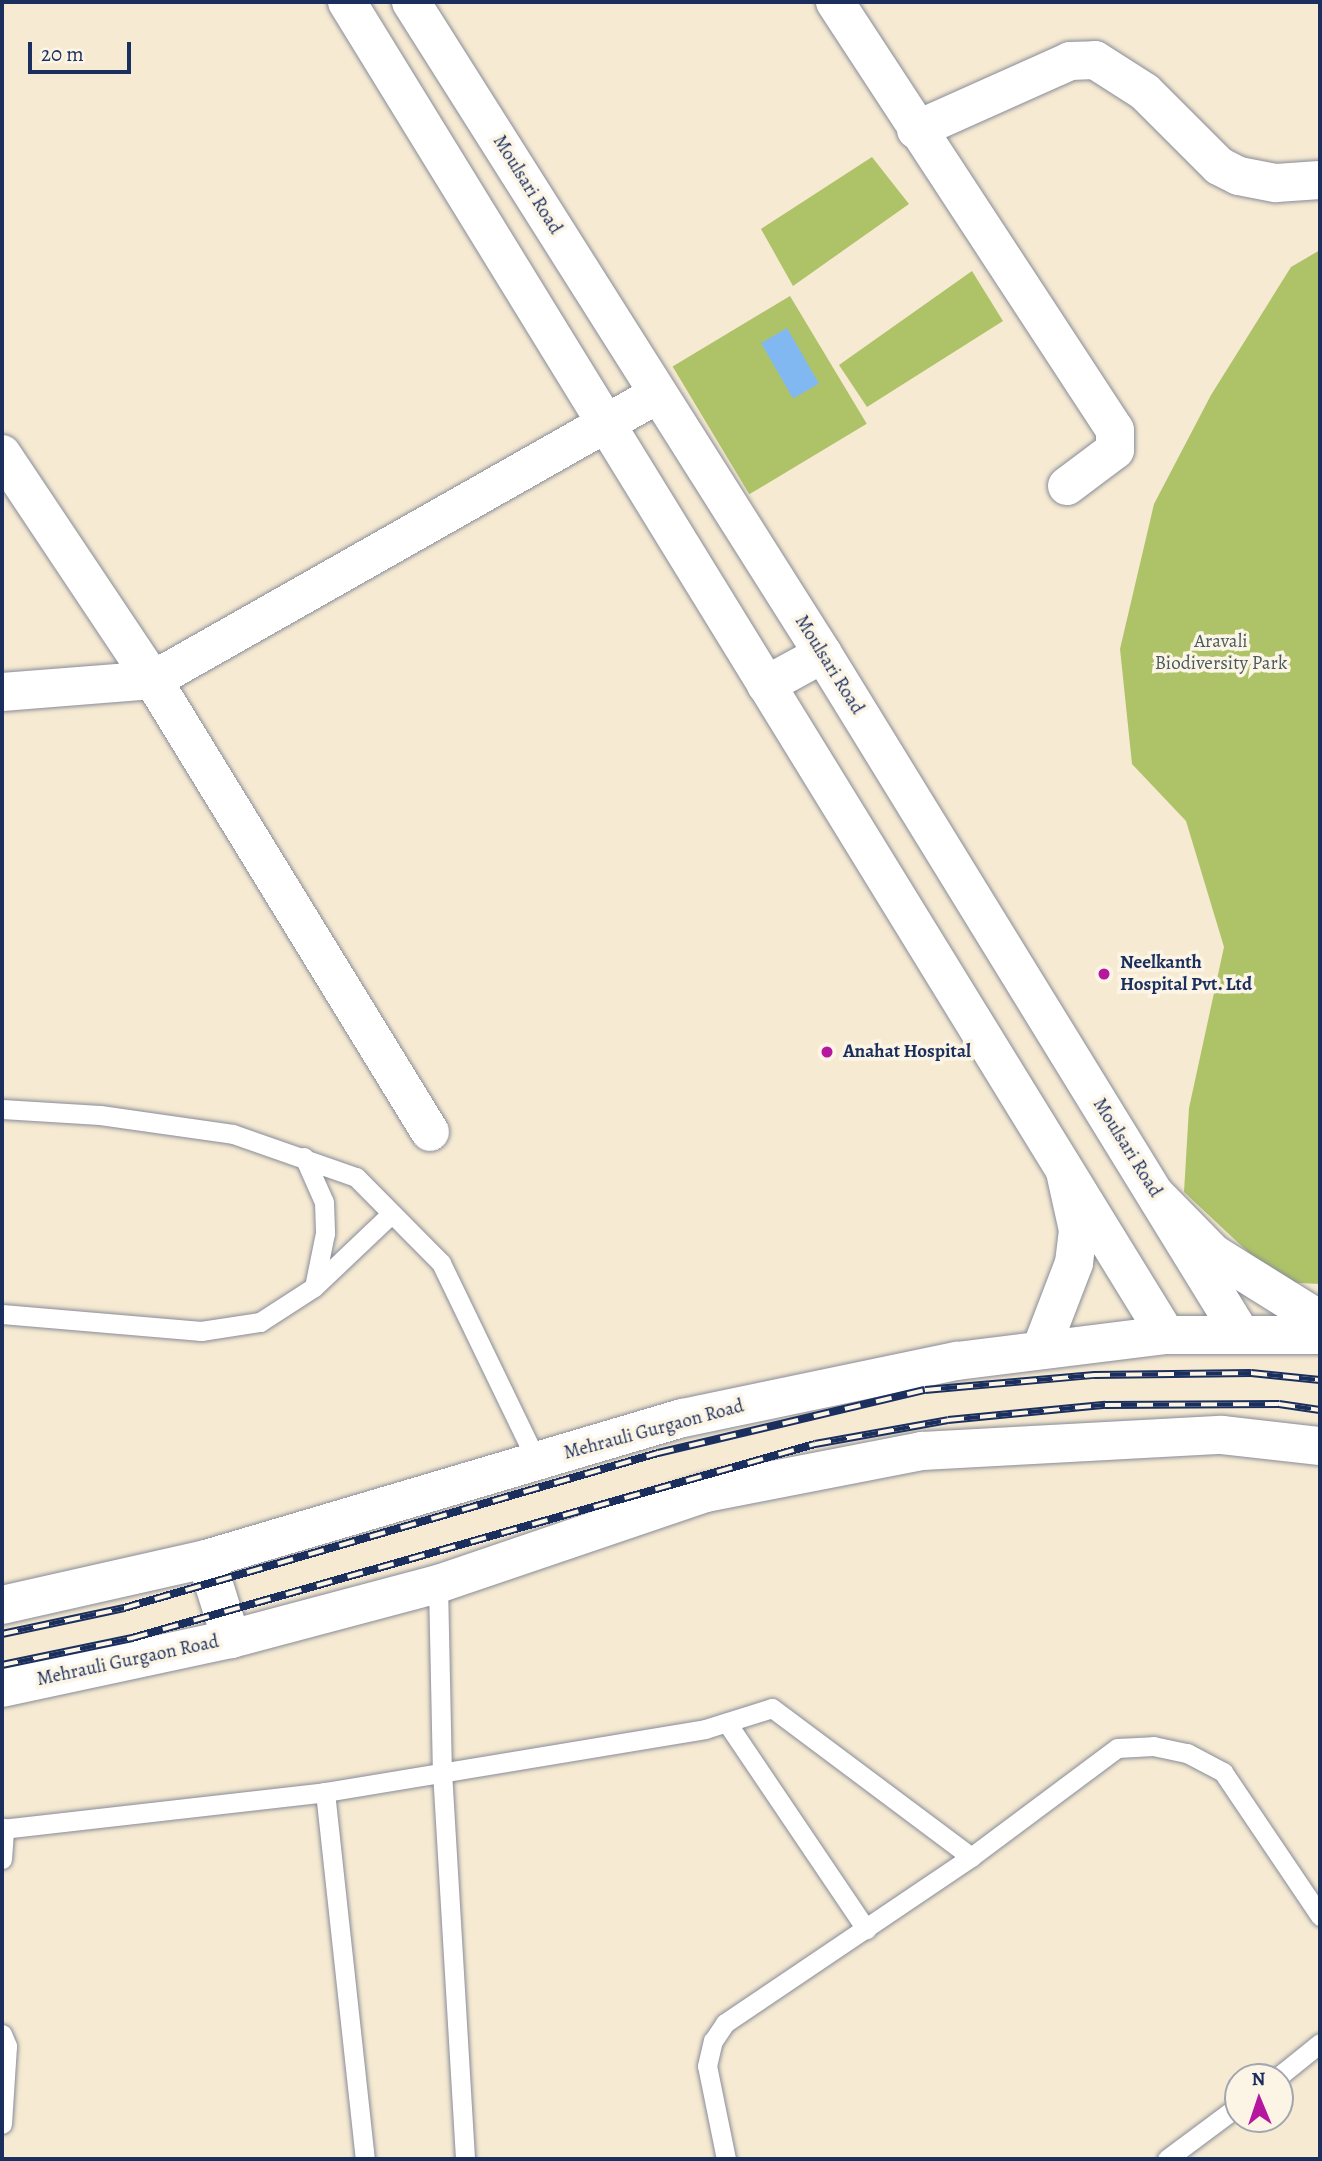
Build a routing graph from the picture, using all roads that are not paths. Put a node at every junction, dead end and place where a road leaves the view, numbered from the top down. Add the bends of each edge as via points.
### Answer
1 (347, 2) edge
2 (411, 2) edge
3 (835, 2) edge
4 (916, 130) junction
5 (1320, 180) edge
6 (658, 394) junction
7 (606, 424) junction
8 (2, 454) edge
9 (1067, 486) dead end
10 (823, 654) junction
11 (153, 680) junction
12 (766, 685) junction
13 (2, 692) edge
14 (2, 1109) edge
15 (430, 1132) dead end
16 (304, 1157) junction
17 (1065, 1172) junction
18 (1156, 1195) junction
19 (391, 1214) junction
20 (314, 1287) junction
21 (2, 1314) edge
22 (1320, 1320) edge
23 (1240, 1332) junction
24 (1166, 1335) junction
25 (1320, 1335) edge
26 (1041, 1349) junction
27 (1320, 1446) edge
28 (538, 1464) junction
29 (206, 1559) junction
30 (438, 1584) junction
31 (2, 1605) edge
32 (230, 1639) junction
33 (2, 1688) edge
34 (727, 1723) junction
35 (442, 1770) junction
36 (326, 1793) junction
37 (3, 1829) edge
38 (971, 1857) junction
39 (2, 1859) edge
40 (1320, 1916) edge
41 (866, 1928) junction
42 (2, 2034) edge
43 (1320, 2043) edge
44 (1294, 2064) edge
45 (1224, 2116) edge
46 (2, 2124) edge
47 (365, 2159) edge
48 (465, 2159) edge
49 (726, 2159) edge
50 (1167, 2159) edge

1 - 7 main road
2 - 6 main road, Moulsari Road
3 - 4 main road
4 - 5 main road via 1070,61 1095,60 1145,92 1219,166 1239,176 1276,183
4 - 9 main road via 1115,430 1115,450
6 - 7 main road
6 - 10 main road, Moulsari Road
7 - 11 main road
7 - 12 main road
8 - 11 main road
10 - 12 main road
10 - 18 main road, Moulsari Road
11 - 13 main road
11 - 15 main road
12 - 17 main road
14 - 16 lane via 173,1124 233,1134
16 - 19 lane via 356,1177
16 - 20 lane via 324,1202 325,1233
17 - 24 main road
17 - 26 main road via 1078,1230 1074,1264
18 - 22 main road via 1214,1254
18 - 23 main road, Moulsari Road
19 - 20 lane
19 - 28 lane via 441,1263
20 - 21 lane via 260,1322 201,1331
23 - 24 main road, Mehrauli Gurgaon Road
23 - 25 main road, Mehrauli Gurgaon Road
24 - 26 main road, Mehrauli Gurgaon Road
26 - 28 main road, Mehrauli Gurgaon Road via 957,1361 684,1418
27 - 30 main road, Mehrauli Gurgaon Road via 1222,1435 922,1451 706,1493
28 - 29 main road, Mehrauli Gurgaon Road
29 - 31 main road, Mehrauli Gurgaon Road
29 - 32 main road
30 - 32 main road, Mehrauli Gurgaon Road
30 - 35 lane
32 - 33 main road, Mehrauli Gurgaon Road
34 - 35 lane
34 - 38 lane via 772,1708
34 - 41 lane
35 - 36 lane
35 - 48 lane
36 - 37 lane
36 - 47 lane
37 - 39 lane
38 - 40 lane via 1117,1748 1153,1746 1187,1753 1223,1772
38 - 41 lane
41 - 49 lane via 726,2023 713,2041 707,2066
42 - 46 lane via 7,2046
43 - 44 lane
45 - 50 lane

